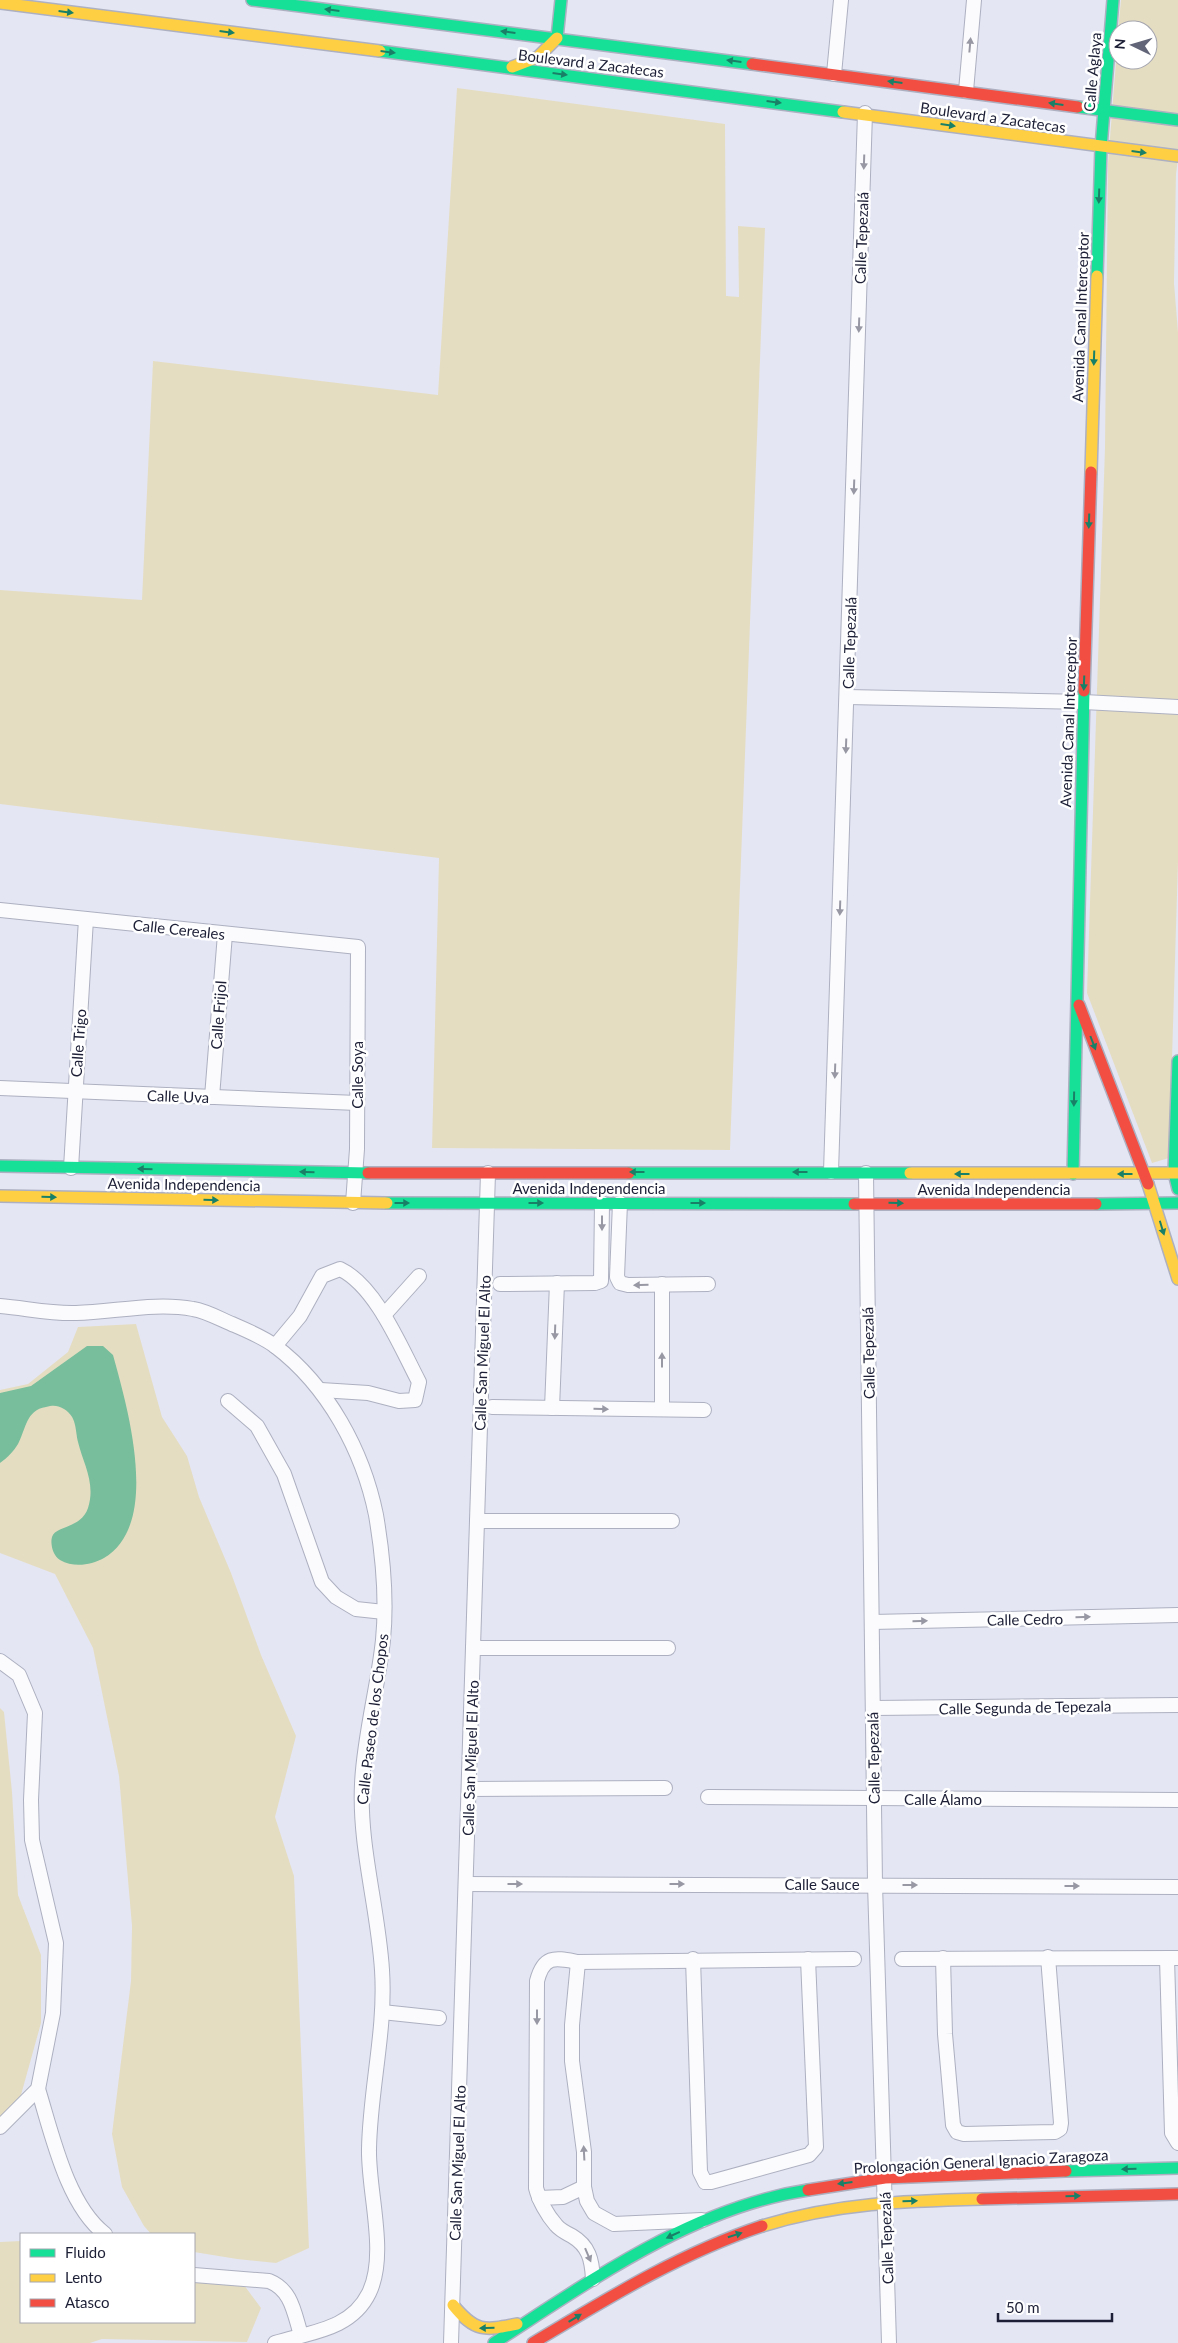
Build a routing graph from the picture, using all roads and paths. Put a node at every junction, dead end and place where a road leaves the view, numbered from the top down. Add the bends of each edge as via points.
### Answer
1 (252, 0) edge
2 (561, 0) edge
3 (841, 0) edge
4 (974, 0) edge
5 (1113, 0) edge
6 (0, 3) edge
7 (557, 38) junction
8 (512, 68) junction
9 (834, 74) junction
10 (966, 91) junction
11 (1104, 111) junction
12 (865, 114) junction
13 (1178, 120) edge
14 (1101, 147) junction
15 (1178, 156) edge
16 (847, 697) junction
17 (1084, 702) junction
18 (1178, 707) edge
19 (0, 910) edge
20 (86, 919) junction
21 (224, 934) junction
22 (358, 947) joint
23 (1076, 997) junction
24 (1178, 1061) edge
25 (0, 1088) edge
26 (75, 1091) junction
27 (212, 1097) junction
28 (357, 1103) junction
29 (0, 1166) edge
30 (70, 1168) junction
31 (832, 1172) junction
32 (356, 1173) junction
33 (488, 1173) junction
34 (866, 1173) junction
35 (1073, 1174) junction
36 (1144, 1174) junction
37 (1176, 1174) edge
38 (1178, 1189) edge
39 (0, 1196) edge
40 (353, 1203) junction
41 (487, 1203) junction
42 (602, 1203) junction
43 (620, 1203) junction
44 (866, 1203) junction
45 (1154, 1203) junction
46 (1178, 1203) edge
47 (419, 1276) dead end
48 (1178, 1280) edge
49 (557, 1283) junction
50 (500, 1284) dead end
51 (662, 1284) junction
52 (708, 1284) dead end
53 (0, 1306) edge
54 (384, 1315) junction
55 (275, 1346) junction
56 (321, 1390) junction
57 (228, 1401) dead end
58 (492, 1407) dead end
59 (552, 1408) junction
60 (662, 1409) junction
61 (704, 1410) dead end
62 (477, 1521) junction
63 (672, 1521) dead end
64 (384, 1612) junction
65 (1178, 1615) edge
66 (872, 1622) junction
67 (473, 1648) junction
68 (668, 1648) dead end
69 (0, 1661) edge
70 (1178, 1705) edge
71 (873, 1708) junction
72 (664, 1788) dead end
73 (469, 1789) junction
74 (708, 1798) dead end
75 (874, 1799) junction
76 (1178, 1800) edge
77 (466, 1884) junction
78 (875, 1884) junction
79 (1178, 1887) edge
80 (1048, 1957) junction
81 (943, 1958) junction
82 (1173, 1958) edge
83 (693, 1959) junction
84 (808, 1959) junction
85 (854, 1959) dead end
86 (902, 1959) dead end
87 (578, 1962) junction
88 (382, 2012) junction
89 (438, 2018) dead end
90 (38, 2089) junction
91 (1175, 2101) edge
92 (1175, 2126) edge
93 (0, 2127) edge
94 (1178, 2143) edge
95 (1178, 2168) edge
96 (885, 2178) junction
97 (584, 2187) junction
98 (1178, 2194) edge
99 (538, 2198) junction
100 (885, 2202) junction
101 (710, 2219) junction
102 (103, 2233) edge
103 (195, 2275) edge
104 (593, 2279) junction
105 (453, 2305) junction
106 (531, 2321) junction
107 (301, 2335) junction
108 (275, 2343) edge
109 (451, 2343) edge
110 (494, 2343) edge
111 (534, 2343) edge
112 (889, 2343) edge

7 -> 1 main road, Boulevard a Zacatecas
2 - 7 main road
3 - 9 street
10 -> 4 street
5 - 11 main road, Calle Aglaya
6 -> 8 main road, Boulevard a Zacatecas
7 - 8 main road via 538,57
9 -> 7 main road, Boulevard a Zacatecas
8 -> 12 main road, Boulevard a Zacatecas
10 -> 9 main road, Boulevard a Zacatecas
11 -> 10 main road, Boulevard a Zacatecas
11 - 13 main road, Boulevard a Zacatecas
11 - 14 main road, Calle Aglaya
12 -> 14 main road, Boulevard a Zacatecas
12 -> 16 street, Calle Tepezalá
14 -> 15 main road, Boulevard a Zacatecas
14 -> 17 main road, Avenida Canal Interceptor
16 - 17 street
16 -> 31 street, Calle Tepezalá
17 - 18 street
17 - 23 main road, Avenida Canal Interceptor
19 - 20 street, Calle Cereales
20 - 21 street, Calle Cereales
20 - 26 street, Calle Trigo
21 - 22 street, Calle Cereales
21 - 27 street, Calle Frijol
22 - 28 street, Calle Soya
23 -> 35 main road
23 -> 36 main road, Avenida Canal Interceptor
24 - 37 main road
25 - 26 street, Calle Uva
26 - 27 street, Calle Uva
26 - 30 street, Calle Trigo
27 - 28 street, Calle Uva
28 - 32 street, Calle Soya
29 - 30 main road, Avenida Independencia
32 -> 30 main road, Avenida Independencia
31 -> 33 main road, Avenida Independencia
31 - 34 main road, Avenida Independencia
32 - 33 main road, Avenida Independencia
32 - 40 street, Calle Soya
33 - 41 street, Calle San Miguel El Alto
35 -> 34 main road, Avenida Independencia
34 - 44 street, Calle Tepezalá
36 -> 35 main road, Avenida Independencia
36 - 37 main road, Avenida Independencia
36 - 45 main road, Avenida Canal Interceptor
37 - 38 main road
39 -> 40 main road, Avenida Independencia
40 -> 41 main road, Avenida Independencia
41 -> 42 main road, Avenida Independencia
41 - 62 street, Calle San Miguel El Alto
42 - 43 main road, Avenida Independencia
42 -> 49 street via 601,1281
43 -> 44 main road, Avenida Independencia
51 -> 43 street via 620,1283 617,1277
44 -> 45 main road, Avenida Independencia
44 - 66 street, Calle Tepezalá
45 - 46 main road, Avenida Independencia
45 -> 48 main road, Avenida Canal Interceptor
47 - 54 street
49 - 50 street
49 -> 59 street
51 - 52 street
60 -> 51 street
53 - 55 street, Calle Paseo de los Chopos via 72,1314 157,1306 196,1309
54 - 55 street via 351,1275 340,1269 322,1276 300,1316
54 - 56 street via 419,1382 415,1400 399,1401 368,1393
55 - 56 street, Calle Paseo de los Chopos
56 - 64 street, Calle Paseo de los Chopos via 352,1446 375,1512 382,1556
57 - 64 street via 257,1426 284,1474 322,1582 336,1597 356,1609
58 - 59 street
59 -> 60 street
60 - 61 street
62 - 63 street
62 - 67 street, Calle San Miguel El Alto
64 - 88 street, Calle Paseo de los Chopos via 362,1780 361,1825 382,1969
66 -> 65 street, Calle Cedro
66 - 71 street, Calle Tepezalá
67 - 68 street
67 - 73 street, Calle San Miguel El Alto
69 - 90 street via 19,1675 35,1713 32,1840 56,1943 53,2013
70 - 71 street, Calle Segunda de Tepezala
71 - 75 street, Calle Tepezalá
72 - 73 street
73 - 77 street, Calle San Miguel El Alto
74 - 75 street, Calle Álamo
75 - 76 street, Calle Álamo
75 - 78 street, Calle Tepezalá
77 -> 78 street, Calle Sauce
77 - 105 street, Calle San Miguel El Alto
78 -> 79 street, Calle Sauce
78 - 96 street, Calle Tepezalá
80 - 81 street
80 - 81 street via 1060,2129 1055,2132 964,2134 957,2132 952,2125
80 - 82 street
81 - 86 street
82 - 91 street
83 - 84 street
83 - 84 street via 700,2172 705,2182 808,2155 816,2147
83 - 87 street
84 - 85 street
97 -> 87 street via 584,2152 572,2061
87 -> 99 street via 558,1958 551,1960 540,1969 537,1981
88 - 89 street
88 - 107 street, Calle Paseo de los Chopos via 369,2129 376,2271 369,2294 352,2317 324,2330
90 - 93 street
90 - 102 street via 63,2172 91,2224
91 - 92 street
92 - 94 street via 1172,2133
95 -> 96 main road, Prolongación General Ignacio Zaragoza
96 - 100 street, Calle Tepezalá
96 -> 101 main road, Prolongación General Ignacio Zaragoza via 786,2193
97 - 99 street via 563,2197
97 - 101 street via 594,2213 614,2224
100 -> 98 main road
99 -> 104 street via 555,2225 583,2244 589,2252
111 -> 100 main road via 650,2273 724,2239 793,2216 842,2206
100 - 112 street, Calle Tepezalá
101 -> 104 main road, Prolongación General Ignacio Zaragoza via 669,2236
103 - 107 street via 269,2281 279,2285 288,2294
104 - 106 main road, Prolongación General Ignacio Zaragoza
106 -> 105 main road via 482,2329 473,2326
105 - 109 street, Calle San Miguel El Alto
106 - 110 main road, Prolongación General Ignacio Zaragoza
107 - 108 street, Calle Paseo de los Chopos

